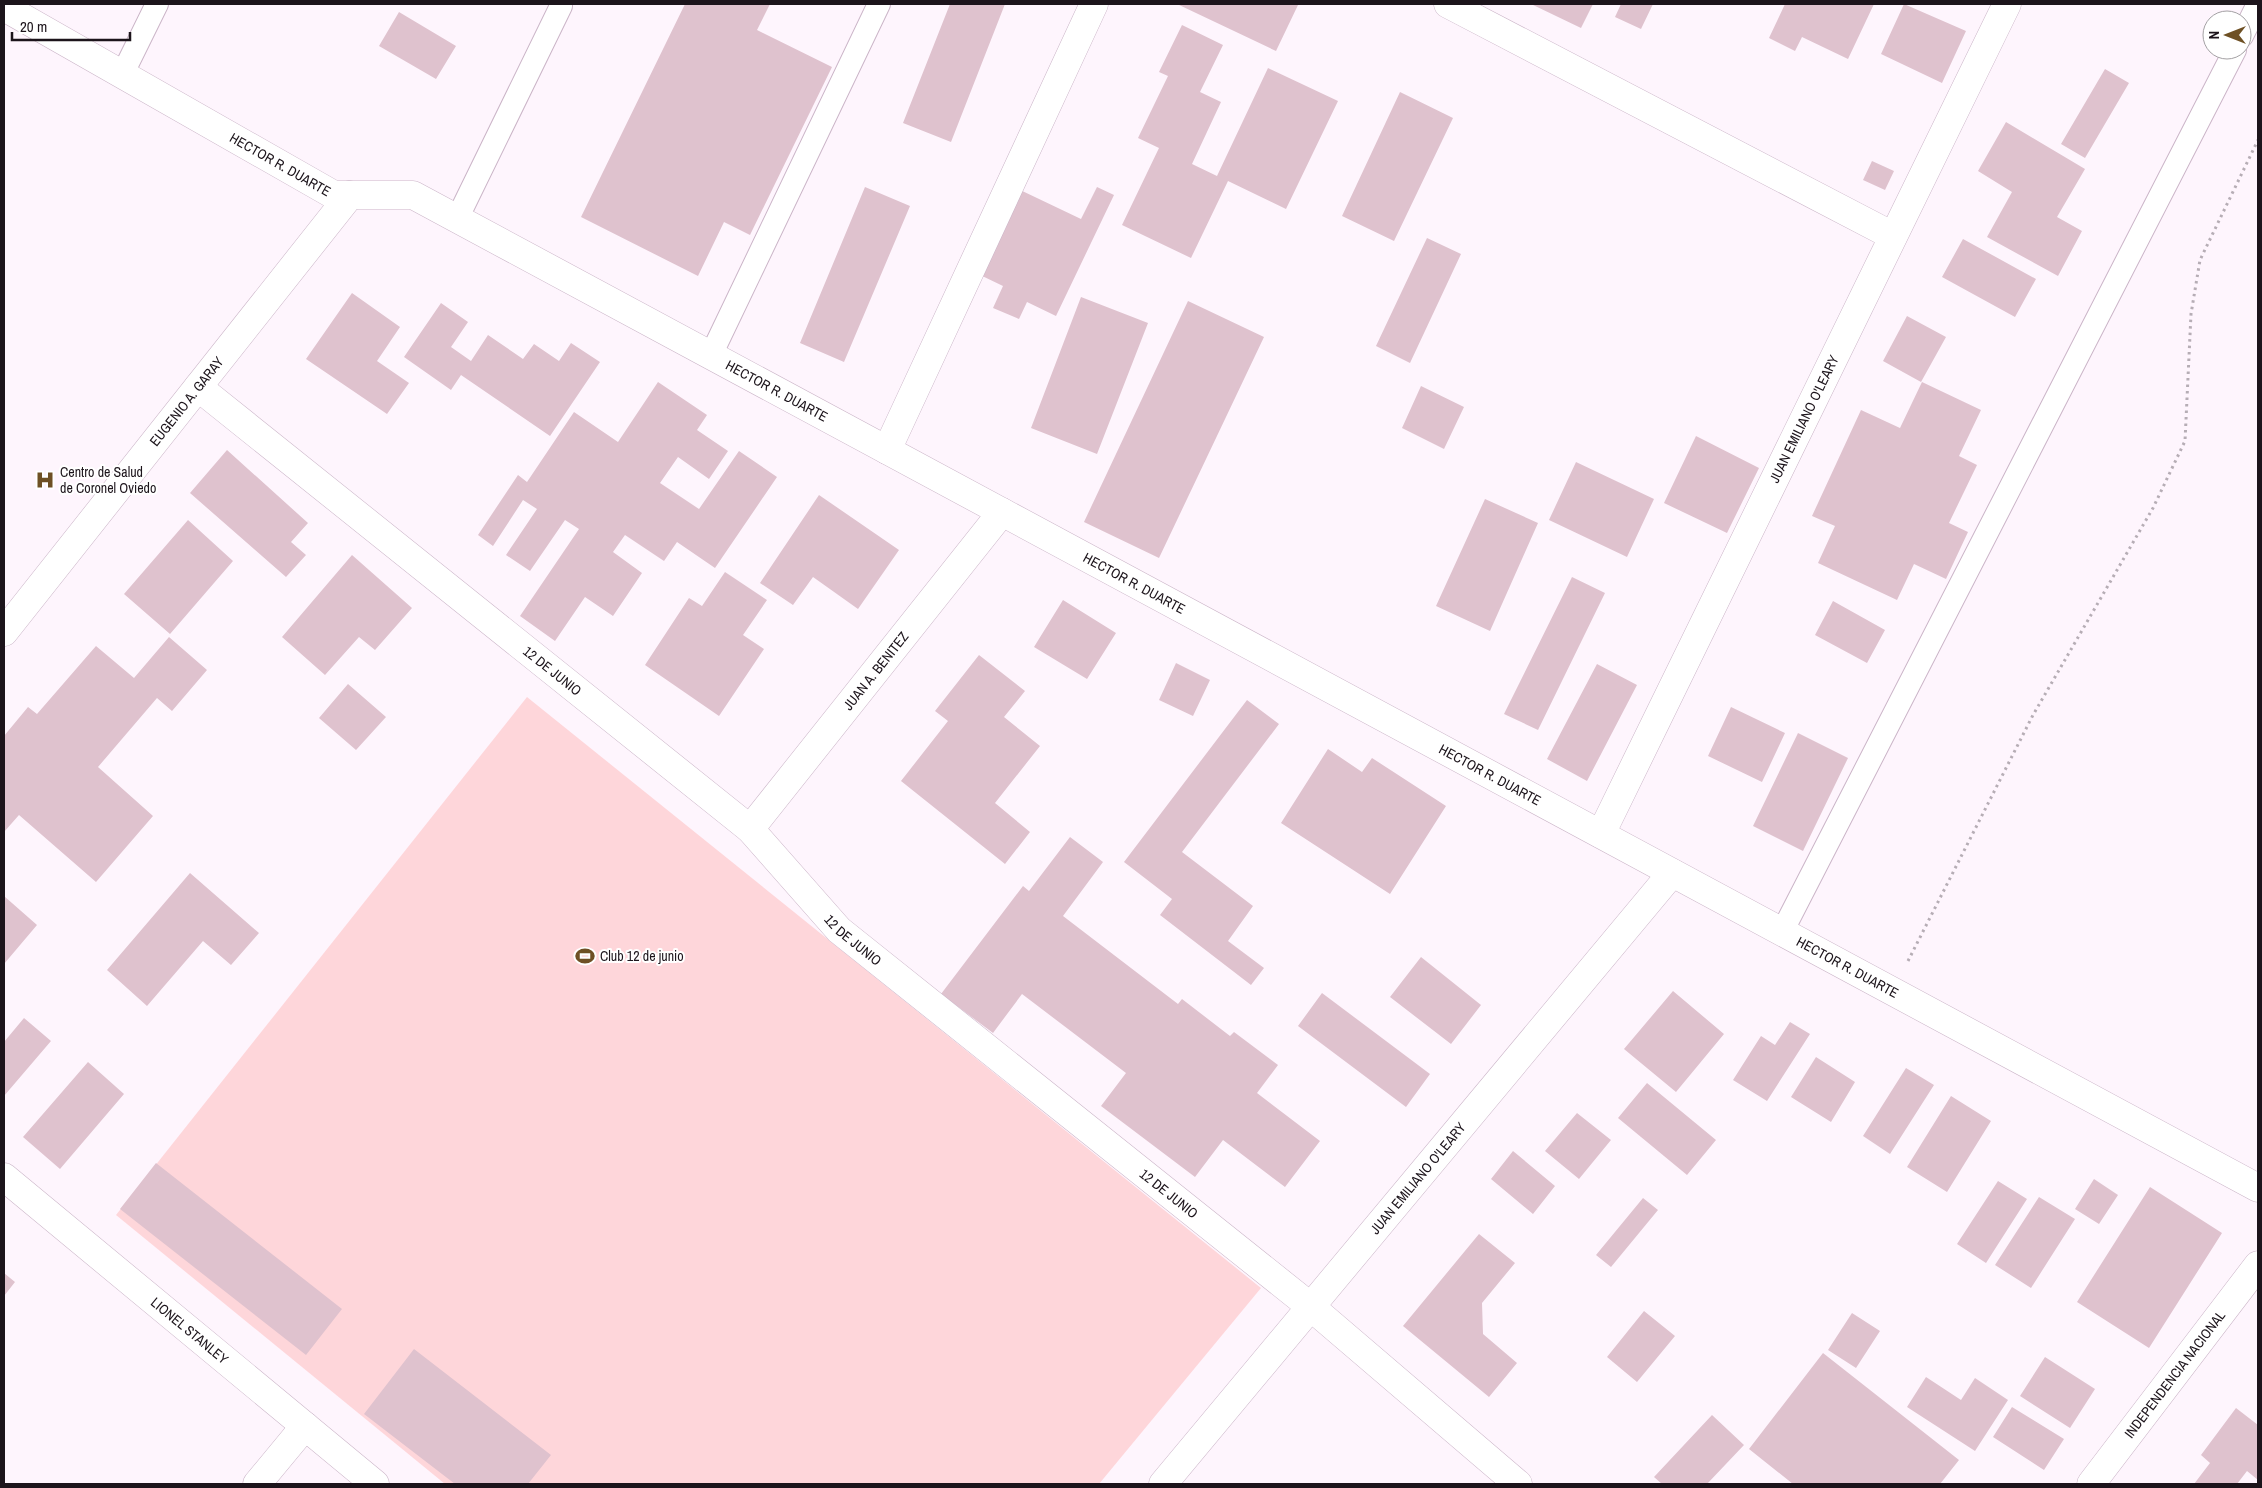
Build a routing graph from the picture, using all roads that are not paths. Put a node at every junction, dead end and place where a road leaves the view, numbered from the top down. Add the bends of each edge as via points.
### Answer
1 (156, 4) edge
2 (879, 4) edge
3 (1094, 4) edge
4 (1448, 4) edge
5 (2007, 4) edge
6 (2258, 4) edge
7 (561, 6) dead end
8 (4, 7) edge
9 (2252, 16) edge
10 (2230, 60) edge
11 (122, 75) junction
12 (350, 195) junction
13 (457, 219) junction
14 (1893, 236) junction
15 (711, 355) junction
16 (198, 387) junction
17 (887, 450) junction
18 (1002, 512) junction
19 (4, 632) edge
20 (750, 829) junction
21 (1601, 834) junction
22 (1672, 873) junction
23 (1782, 932) junction
24 (4, 1176) edge
25 (2258, 1188) edge
26 (2258, 1265) edge
27 (1311, 1307) junction
28 (304, 1426) junction
29 (257, 1484) edge
30 (375, 1484) edge
31 (1163, 1484) edge
32 (1518, 1484) edge
33 (2091, 1484) edge

1 - 11 lane
2 - 15 lane
3 - 17 street
4 - 14 street
5 - 14 street, JUAN EMILIANO O'LEARY
6 - 9 lane
7 - 13 lane
8 - 11 street, HECTOR R. DUARTE
10 - 23 lane
11 - 12 street, HECTOR R. DUARTE via 334,195
12 - 13 street, HECTOR R. DUARTE via 413,195
12 - 16 street, EUGENIO A. GARAY
13 - 15 street, HECTOR R. DUARTE
14 - 21 street, JUAN EMILIANO O'LEARY
15 - 17 street, HECTOR R. DUARTE
16 - 19 street, EUGENIO A. GARAY
16 - 20 street, 12 DE JUNIO
17 - 18 street, HECTOR R. DUARTE
18 - 20 street, JUAN A. BENITEZ
18 - 21 street, HECTOR R. DUARTE
20 - 27 street, 12 DE JUNIO via 839,930
21 - 22 street, HECTOR R. DUARTE
22 - 23 street, HECTOR R. DUARTE
22 - 27 street, JUAN EMILIANO O'LEARY
23 - 25 street, HECTOR R. DUARTE
24 - 28 street, LIONEL STANLEY
26 - 33 street, INDEPENDENCIA NACIONAL
27 - 31 street, JUAN EMILIANO O'LEARY
27 - 32 street, 12 DE JUNIO
28 - 29 street
28 - 30 street, LIONEL STANLEY

